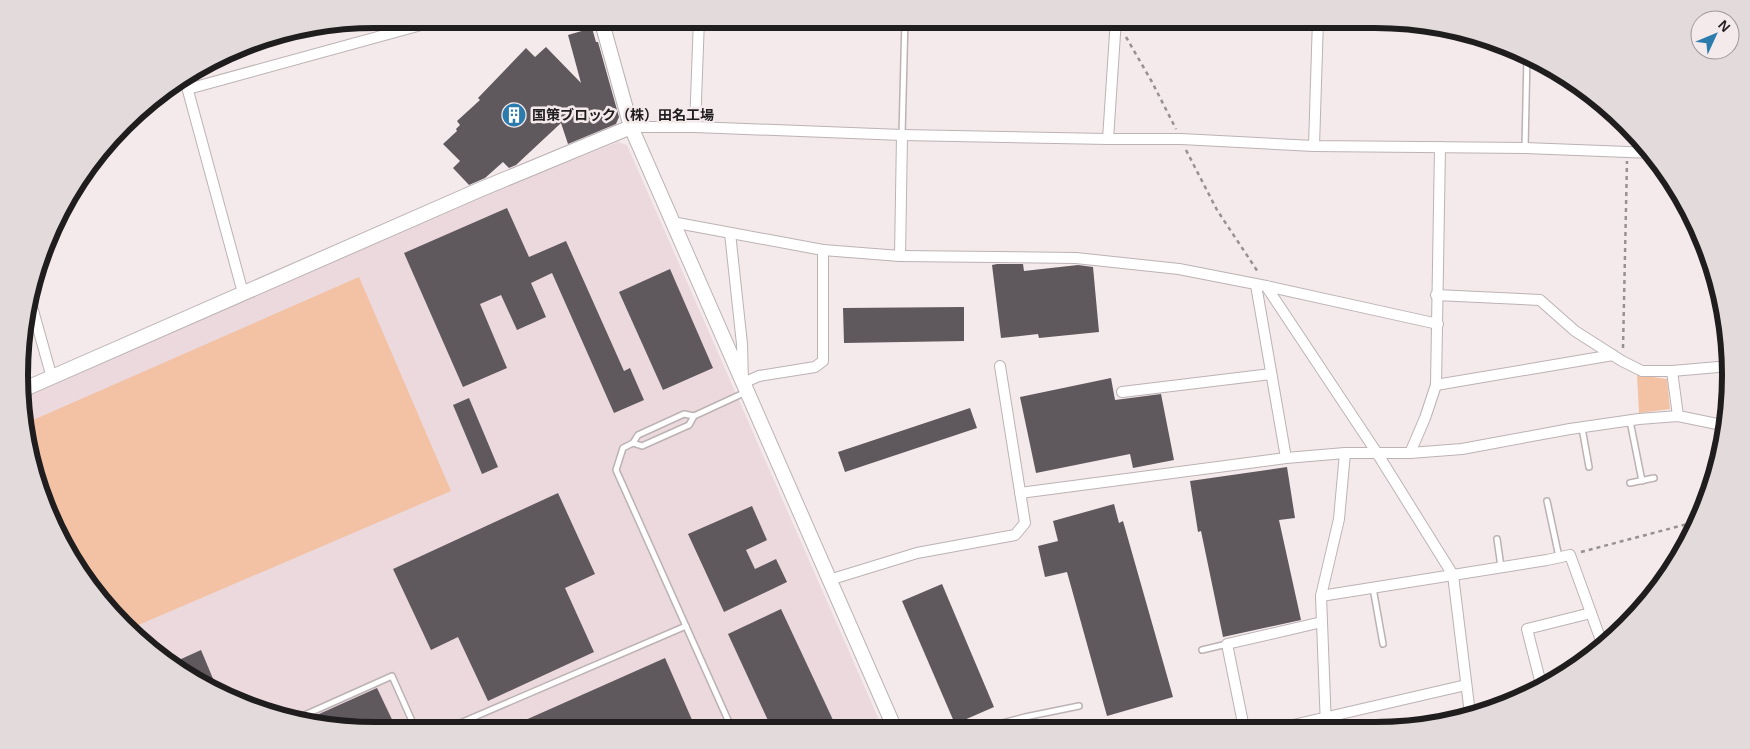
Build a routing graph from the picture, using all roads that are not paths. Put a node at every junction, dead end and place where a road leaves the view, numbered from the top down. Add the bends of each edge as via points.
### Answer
1 (385, 28) edge
2 (409, 28) edge
3 (604, 28) edge
4 (699, 28) edge
5 (905, 28) edge
6 (1115, 28) edge
7 (1318, 28) edge
8 (387, 34) junction
9 (1527, 62) edge
10 (186, 83) edge
11 (188, 89) junction
12 (631, 127) junction
13 (696, 127) junction
14 (902, 135) junction
15 (1108, 140) junction
16 (1314, 146) junction
17 (1440, 147) junction
18 (1525, 148) junction
19 (1642, 153) edge
20 (672, 222) junction
21 (730, 234) junction
22 (823, 250) junction
23 (900, 256) junction
24 (1261, 285) junction
25 (242, 293) junction
26 (1436, 295) junction
27 (33, 311) edge
28 (1438, 324) junction
29 (1613, 355) junction
30 (1000, 366) dead end
31 (1722, 367) edge
32 (1672, 372) junction
33 (1271, 374) junction
34 (52, 378) junction
35 (1436, 385) junction
36 (28, 388) edge
37 (745, 388) junction
38 (1122, 392) dead end
39 (694, 416) junction
40 (1678, 416) junction
41 (1629, 420) junction
42 (1719, 424) edge
43 (1582, 427) junction
44 (634, 443) junction
45 (1346, 453) junction
46 (1377, 453) junction
47 (1410, 453) junction
48 (1286, 458) junction
49 (1590, 467) dead end
50 (1654, 478) dead end
51 (1642, 480) junction
52 (1630, 483) dead end
53 (1020, 493) junction
54 (1547, 501) dead end
55 (1496, 539) dead end
56 (1559, 557) junction
57 (1501, 567) junction
58 (1453, 575) junction
59 (830, 580) junction
60 (1373, 588) junction
61 (1321, 596) junction
62 (1591, 613) junction
63 (1322, 622) junction
64 (686, 626) junction
65 (1600, 638) edge
66 (1227, 644) junction
67 (1383, 644) dead end
68 (1202, 650) dead end
69 (1540, 680) edge
70 (1466, 685) junction
71 (1079, 706) dead end
72 (1469, 709) edge
73 (305, 715) edge
74 (412, 722) edge
75 (463, 722) edge
76 (729, 722) edge
77 (893, 722) edge
78 (1006, 722) edge
79 (1243, 722) edge
80 (1325, 722) edge

1 - 8 street
2 - 8 street
3 - 12 street
4 - 13 street
5 - 14 lane
6 - 15 street
7 - 16 street
8 - 11 street
9 - 18 lane
10 - 11 street
11 - 25 street
12 - 13 street
12 - 20 street
12 - 25 street
13 - 14 street
14 - 15 street
14 - 23 street
15 - 16 street via 1181,139
16 - 17 street
17 - 18 street
17 - 26 street
18 - 19 street
20 - 21 street
20 - 37 street
21 - 22 street
21 - 37 street
22 - 23 street
22 - 37 street via 823,361 815,367 759,376
23 - 24 street via 1076,258 1179,269
24 - 28 street
24 - 33 street
24 - 46 street
25 - 34 street
26 - 28 street
26 - 29 street via 1540,300 1575,331
27 - 34 street
28 - 35 street
29 - 32 street via 1642,371
29 - 35 street
30 - 53 street
31 - 32 street
32 - 40 street
33 - 38 street
33 - 48 street
34 - 36 street
35 - 47 street
37 - 39 lane
37 - 59 street
39 - 44 lane via 684,414 638,435
39 - 44 lane via 689,424 642,446
40 - 41 street
40 - 42 street
41 - 43 street
41 - 51 lane
43 - 47 street via 1462,449
43 - 49 lane
44 - 64 lane via 623,448 616,470
45 - 46 street
45 - 48 street
45 - 61 street via 1339,519
46 - 47 street
46 - 58 street
48 - 53 street
50 - 51 lane
51 - 52 lane
53 - 59 street via 1025,523 1015,535 917,552
54 - 56 lane
55 - 57 lane
56 - 57 street
56 - 62 street via 1570,555
57 - 58 street
58 - 60 street
58 - 70 street
59 - 77 street
60 - 61 street
60 - 67 lane
61 - 63 street
62 - 65 street
62 - 69 street via 1527,629
63 - 66 street
63 - 80 street
64 - 75 lane
64 - 76 lane
66 - 68 lane
66 - 79 street
70 - 72 street
70 - 80 street
71 - 78 lane
73 - 74 lane via 392,676

